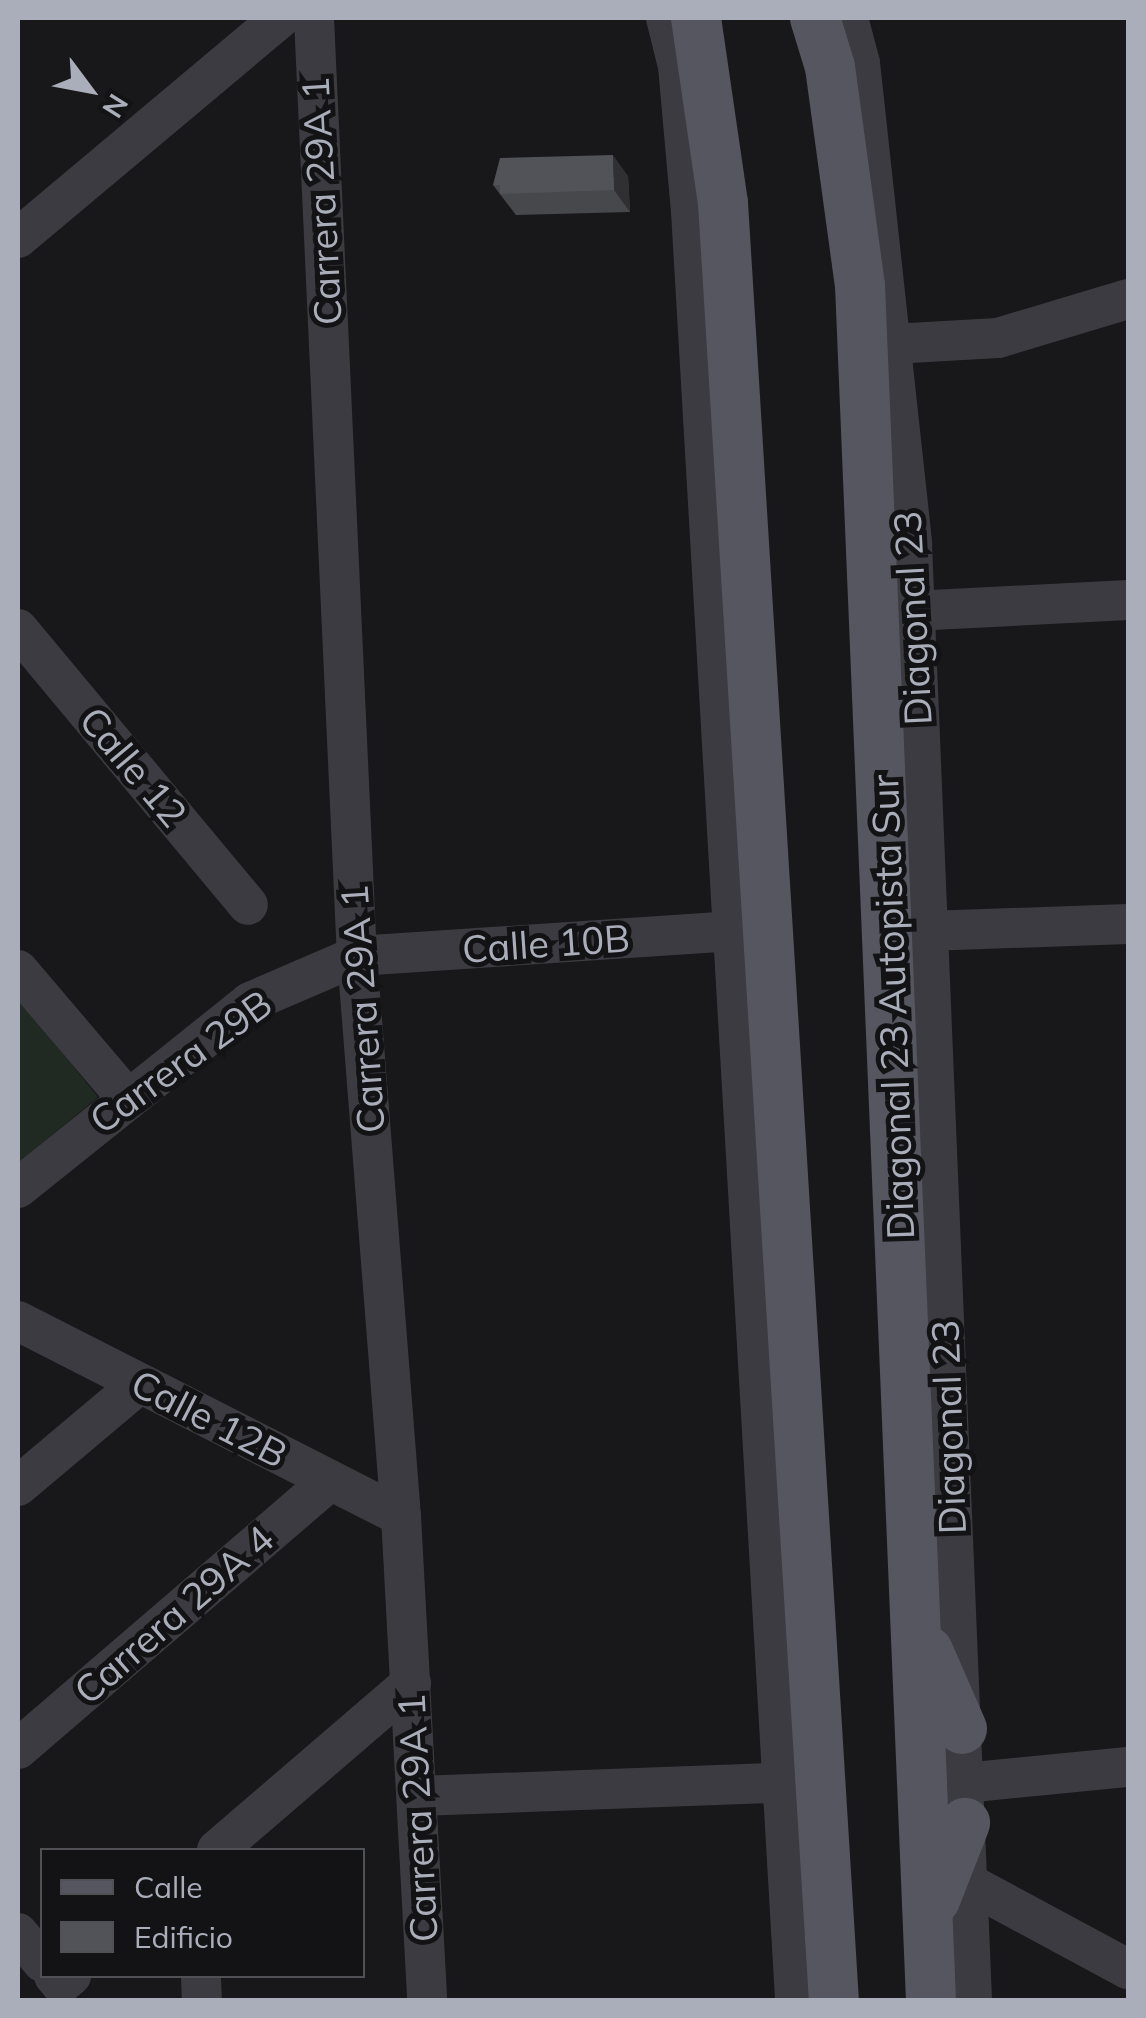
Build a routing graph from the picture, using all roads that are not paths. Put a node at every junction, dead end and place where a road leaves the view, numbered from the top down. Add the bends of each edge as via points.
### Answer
1 (280, 18) edge
2 (314, 18) edge
3 (666, 18) edge
4 (696, 18) edge
5 (816, 18) edge
6 (848, 18) edge
7 (863, 18) edge
8 (860, 62) junction
9 (18, 238) edge
10 (1128, 299) edge
11 (892, 344) junction
12 (871, 502) junction
13 (912, 544) junction
14 (1128, 600) edge
15 (895, 602) junction
16 (18, 629) edge
17 (248, 905) dead end
18 (1128, 924) edge
19 (927, 931) junction
20 (734, 932) junction
21 (357, 956) junction
22 (18, 970) edge
23 (126, 1097) junction
24 (18, 1188) edge
25 (18, 1320) edge
26 (139, 1384) junction
27 (330, 1481) junction
28 (18, 1486) edge
29 (401, 1516) junction
30 (809, 1625) junction
31 (917, 1626) junction
32 (411, 1684) junction
33 (962, 1729) junction
34 (779, 1734) junction
35 (18, 1749) edge
36 (1128, 1767) edge
37 (799, 1783) junction
38 (418, 1796) junction
39 (964, 1803) junction
40 (785, 1836) junction
41 (219, 1848) edge
42 (968, 1883) junction
43 (928, 1918) junction
44 (828, 1932) junction
45 (18, 1933) edge
46 (40, 1956) edge
47 (1128, 1969) edge
48 (427, 2000) edge
49 (795, 2000) edge
50 (834, 2000) edge
51 (932, 2000) edge
52 (972, 2000) edge

1 - 9 street
2 - 21 street, Carrera 29A 1
3 - 20 street via 691,211
4 - 30 main road via 723,203
5 - 12 main road, Diagonal 23 Autopista Sur via 830,66 860,285
6 - 8 street, Diagonal 23
7 - 8 street
8 - 11 street, Diagonal 23
10 - 11 street via 998,338
11 - 13 street, Diagonal 23
12 - 13 main road
12 - 15 main road, Diagonal 23 Autopista Sur
13 - 15 main road
14 - 15 street
15 - 19 street, Diagonal 23
15 - 31 main road, Diagonal 23 Autopista Sur
16 - 17 street, Calle 12
18 - 19 street
19 - 33 street, Diagonal 23
20 - 21 street, Calle 10B
20 - 34 street
21 - 23 street, Carrera 29B via 250,1002
21 - 29 street, Carrera 29A 1
22 - 23 street
23 - 24 street, Carrera 29B
25 - 26 street, Calle 12B
26 - 27 street, Calle 12B
26 - 28 street
27 - 29 street, Calle 12B
27 - 35 street, Carrera 29A 4
29 - 32 street, Carrera 29A 1
30 - 34 main road
30 - 37 main road
31 - 33 main road
31 - 43 main road, Diagonal 23 Autopista Sur
32 - 38 street, Carrera 29A 1
32 - 41 street
33 - 39 street, Diagonal 23
34 - 37 street
36 - 39 street
37 - 38 street
37 - 40 street
37 - 44 main road
38 - 48 street, Carrera 29A 1
39 - 42 street, Diagonal 23
39 - 43 main road
40 - 44 main road
40 - 49 street
42 - 47 street
42 - 52 street, Diagonal 23
43 - 51 main road, Diagonal 23 Autopista Sur
44 - 50 main road
45 - 46 street

